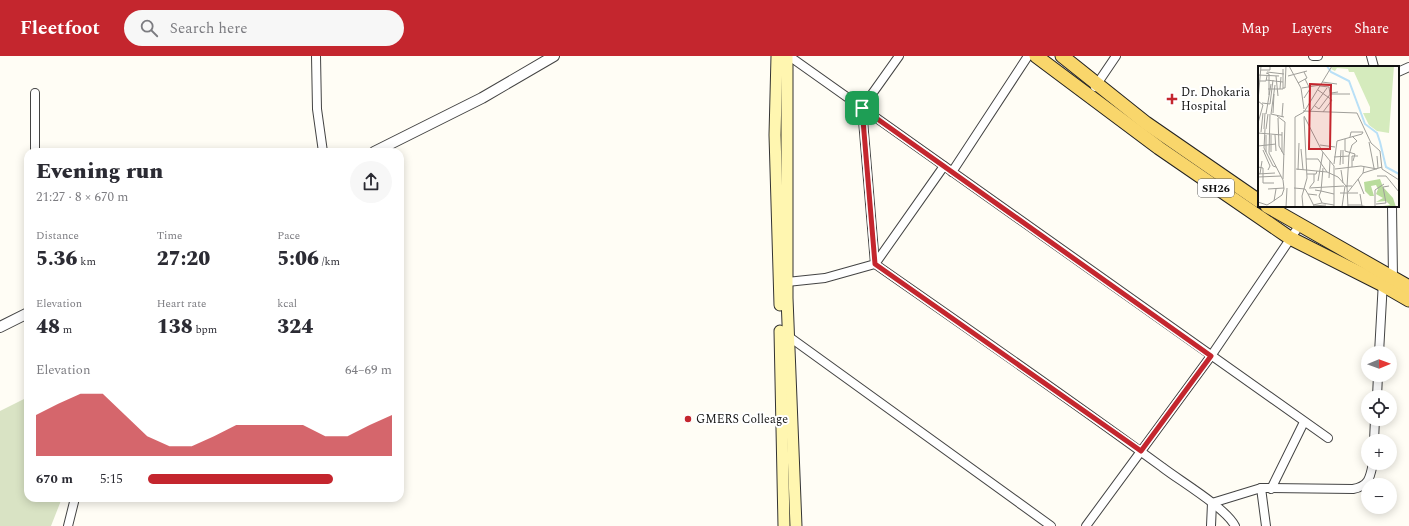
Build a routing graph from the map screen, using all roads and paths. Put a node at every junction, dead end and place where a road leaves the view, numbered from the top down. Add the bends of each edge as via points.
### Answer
1 (316, 56) edge
2 (554, 56) edge
3 (777, 56) edge
4 (788, 56) edge
5 (899, 56) edge
6 (1028, 56) edge
7 (1036, 56) edge
8 (1062, 56) edge
9 (1116, 56) edge
10 (1313, 56) edge
11 (1318, 56) edge
12 (1371, 56) edge
13 (1374, 66) edge
14 (1409, 67) edge
15 (1399, 72) edge
16 (1097, 84) junction
17 (35, 93) dead end
18 (1088, 96) junction
19 (862, 108) junction
20 (35, 148) edge
21 (322, 148) edge
22 (382, 148) edge
23 (944, 166) junction
24 (952, 172) junction
25 (1258, 200) edge
26 (1269, 207) edge
27 (1392, 207) edge
28 (1299, 226) junction
29 (1290, 238) junction
30 (875, 264) junction
31 (1386, 278) junction
32 (787, 282) junction
33 (1409, 287) edge
34 (1409, 300) edge
35 (24, 315) edge
36 (0, 327) edge
37 (788, 336) junction
38 (1380, 346) edge
39 (1211, 356) junction
40 (1304, 422) junction
41 (1328, 438) dead end
42 (1141, 451) junction
43 (1371, 470) edge
44 (1261, 488) junction
45 (1271, 489) junction
46 (74, 502) edge
47 (1212, 503) junction
48 (68, 526) edge
49 (784, 526) edge
50 (796, 526) edge
51 (1051, 526) edge
52 (1086, 526) edge
53 (1211, 526) edge
54 (1235, 526) edge
55 (1266, 526) edge

1 - 21 street via 317,109
2 - 22 street via 482,98
3 - 49 main road via 775,135
4 - 19 street
4 - 32 main road
5 - 19 street
6 - 24 street
7 - 18 main road, SH26
8 - 16 main road, SH26
9 - 16 street
10 - 11 street
12 - 13 street
14 - 15 street
16 - 18 street
16 - 25 main road, SH26 via 1146,123
17 - 20 street
18 - 29 main road, SH26 via 1171,157
19 - 23 street
19 - 30 street
23 - 24 street
23 - 30 street
24 - 39 street
26 - 28 main road, SH26
27 - 31 street
28 - 29 street
28 - 31 main road, SH26
29 - 31 main road, SH26
29 - 39 street
30 - 32 street via 825,278
30 - 42 street
31 - 33 main road, SH26
31 - 34 main road, SH26
31 - 38 street
32 - 37 main road
35 - 36 street
37 - 50 main road
37 - 51 street
39 - 40 street
39 - 42 street
40 - 41 street
40 - 45 street
42 - 47 street
42 - 52 street
43 - 45 street via 1368,482 1362,488
44 - 45 street
44 - 47 street
44 - 55 street
46 - 48 street
47 - 53 street
47 - 54 street via 1232,519

